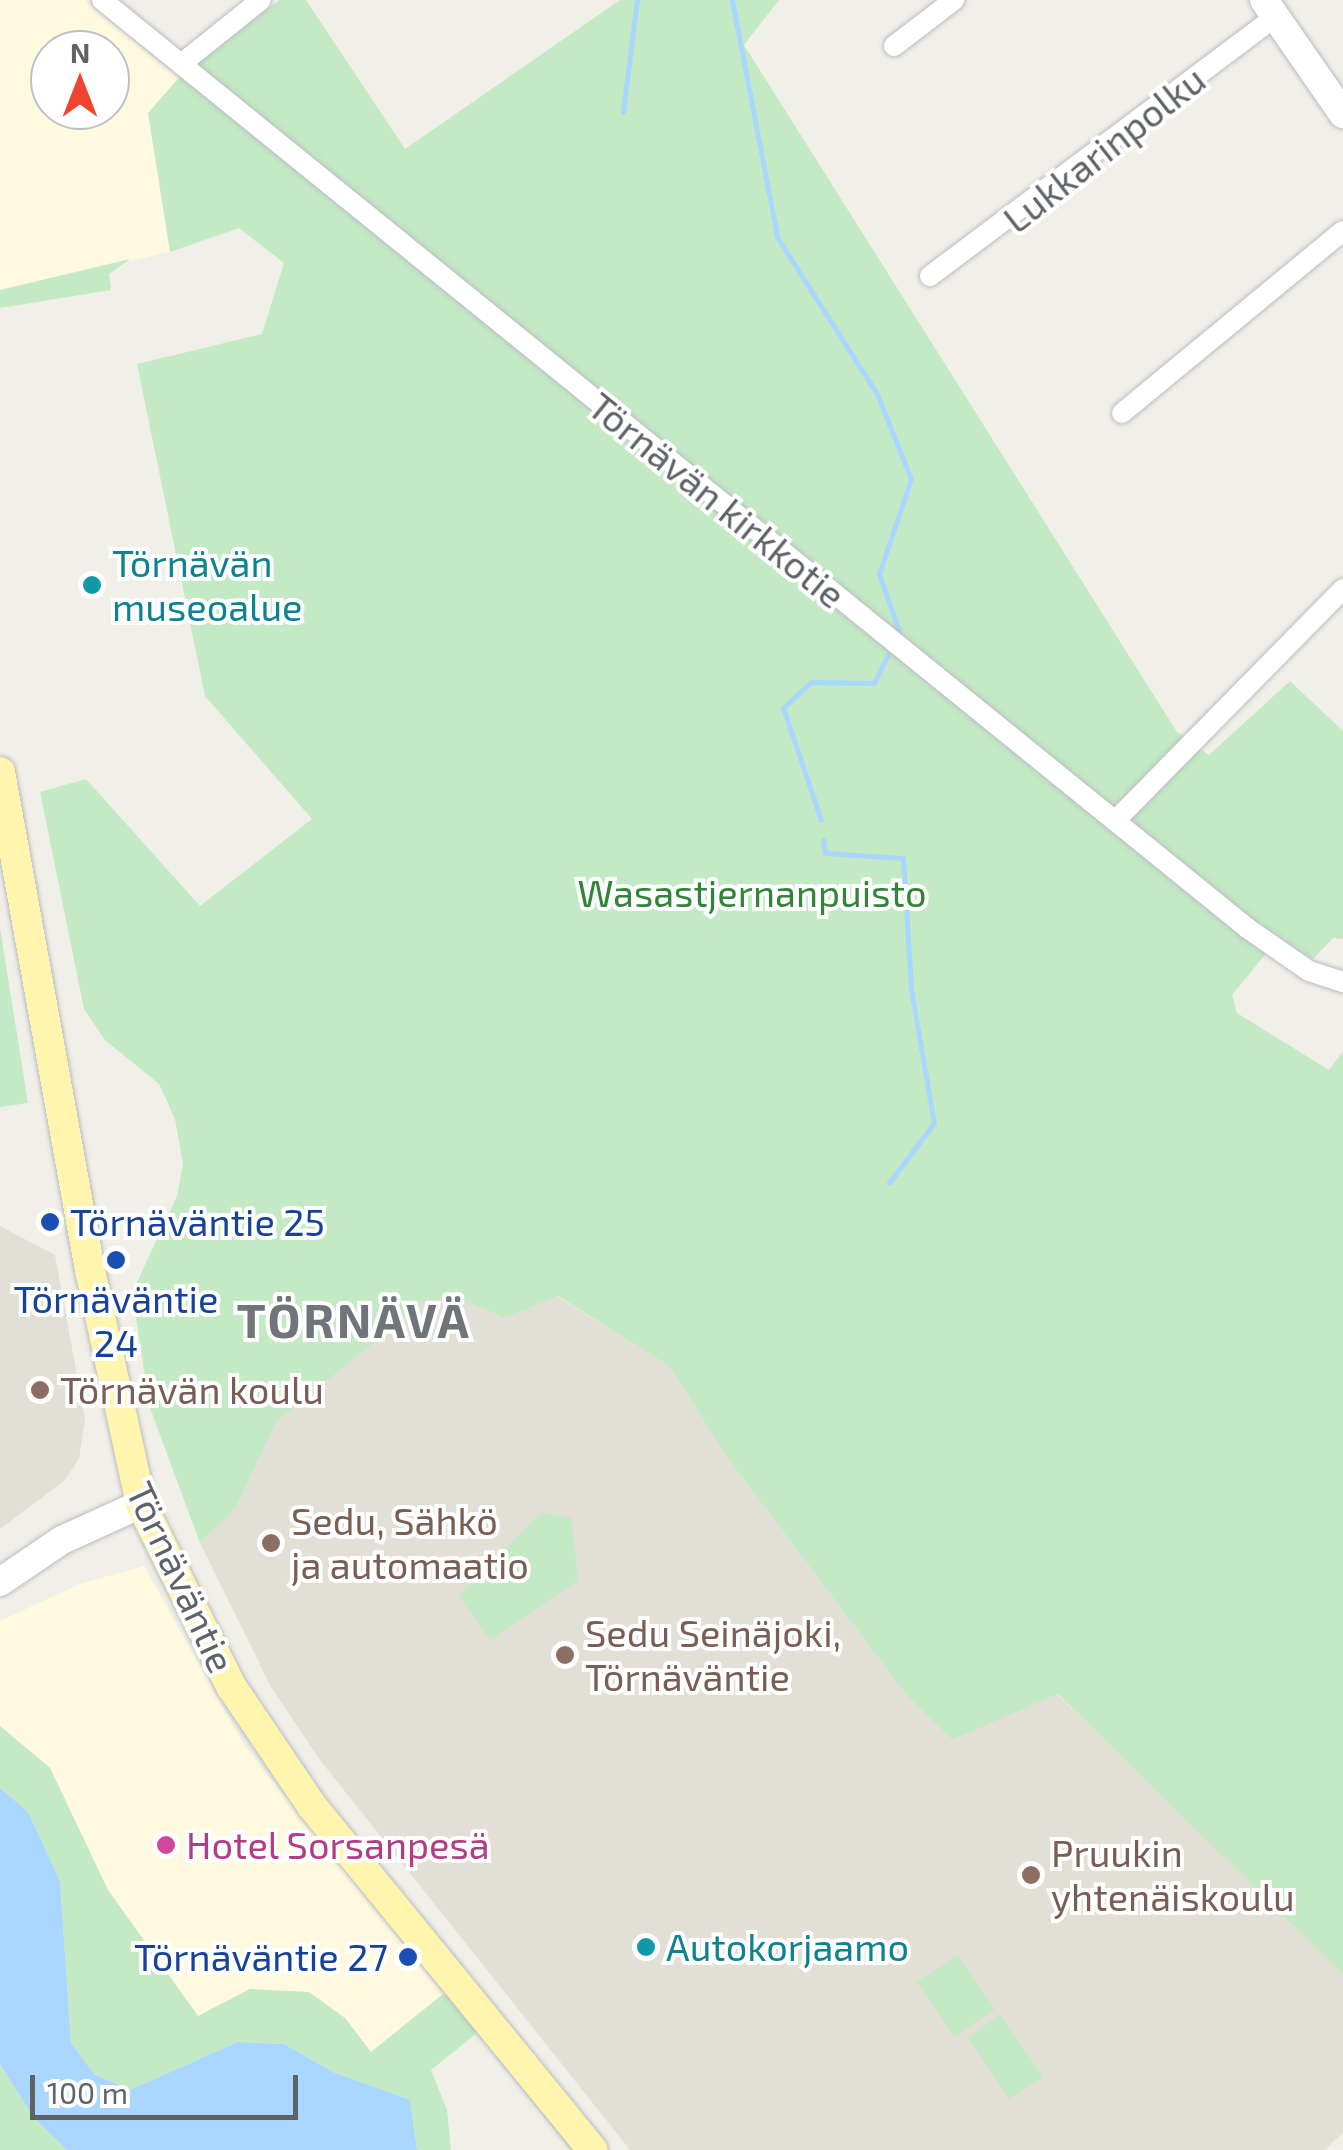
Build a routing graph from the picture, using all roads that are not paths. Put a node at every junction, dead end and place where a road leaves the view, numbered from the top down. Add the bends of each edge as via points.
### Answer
1 (102, 0) edge
2 (261, 0) edge
3 (954, 0) edge
4 (1270, 8) edge
5 (894, 46) dead end
6 (181, 64) junction
7 (1343, 114) edge
8 (1343, 232) edge
9 (930, 276) dead end
10 (1122, 412) dead end
11 (1343, 588) edge
12 (0, 772) edge
13 (1115, 821) junction
14 (1343, 982) edge
15 (141, 1504) junction
16 (0, 1582) edge
17 (593, 2150) edge

1 - 6 street, Törnävän kirkkotie
2 - 6 street
3 - 5 street
4 - 7 main road
4 - 9 street, Lukkarinpolku
6 - 13 street, Törnävän kirkkotie
8 - 10 street
11 - 13 street
12 - 15 main road, Törnäväntie via 90,1270
13 - 14 street, Törnävän kirkkotie via 1247,928 1310,971
15 - 16 main road via 62,1540
15 - 17 main road, Törnäväntie via 232,1686 312,1806

